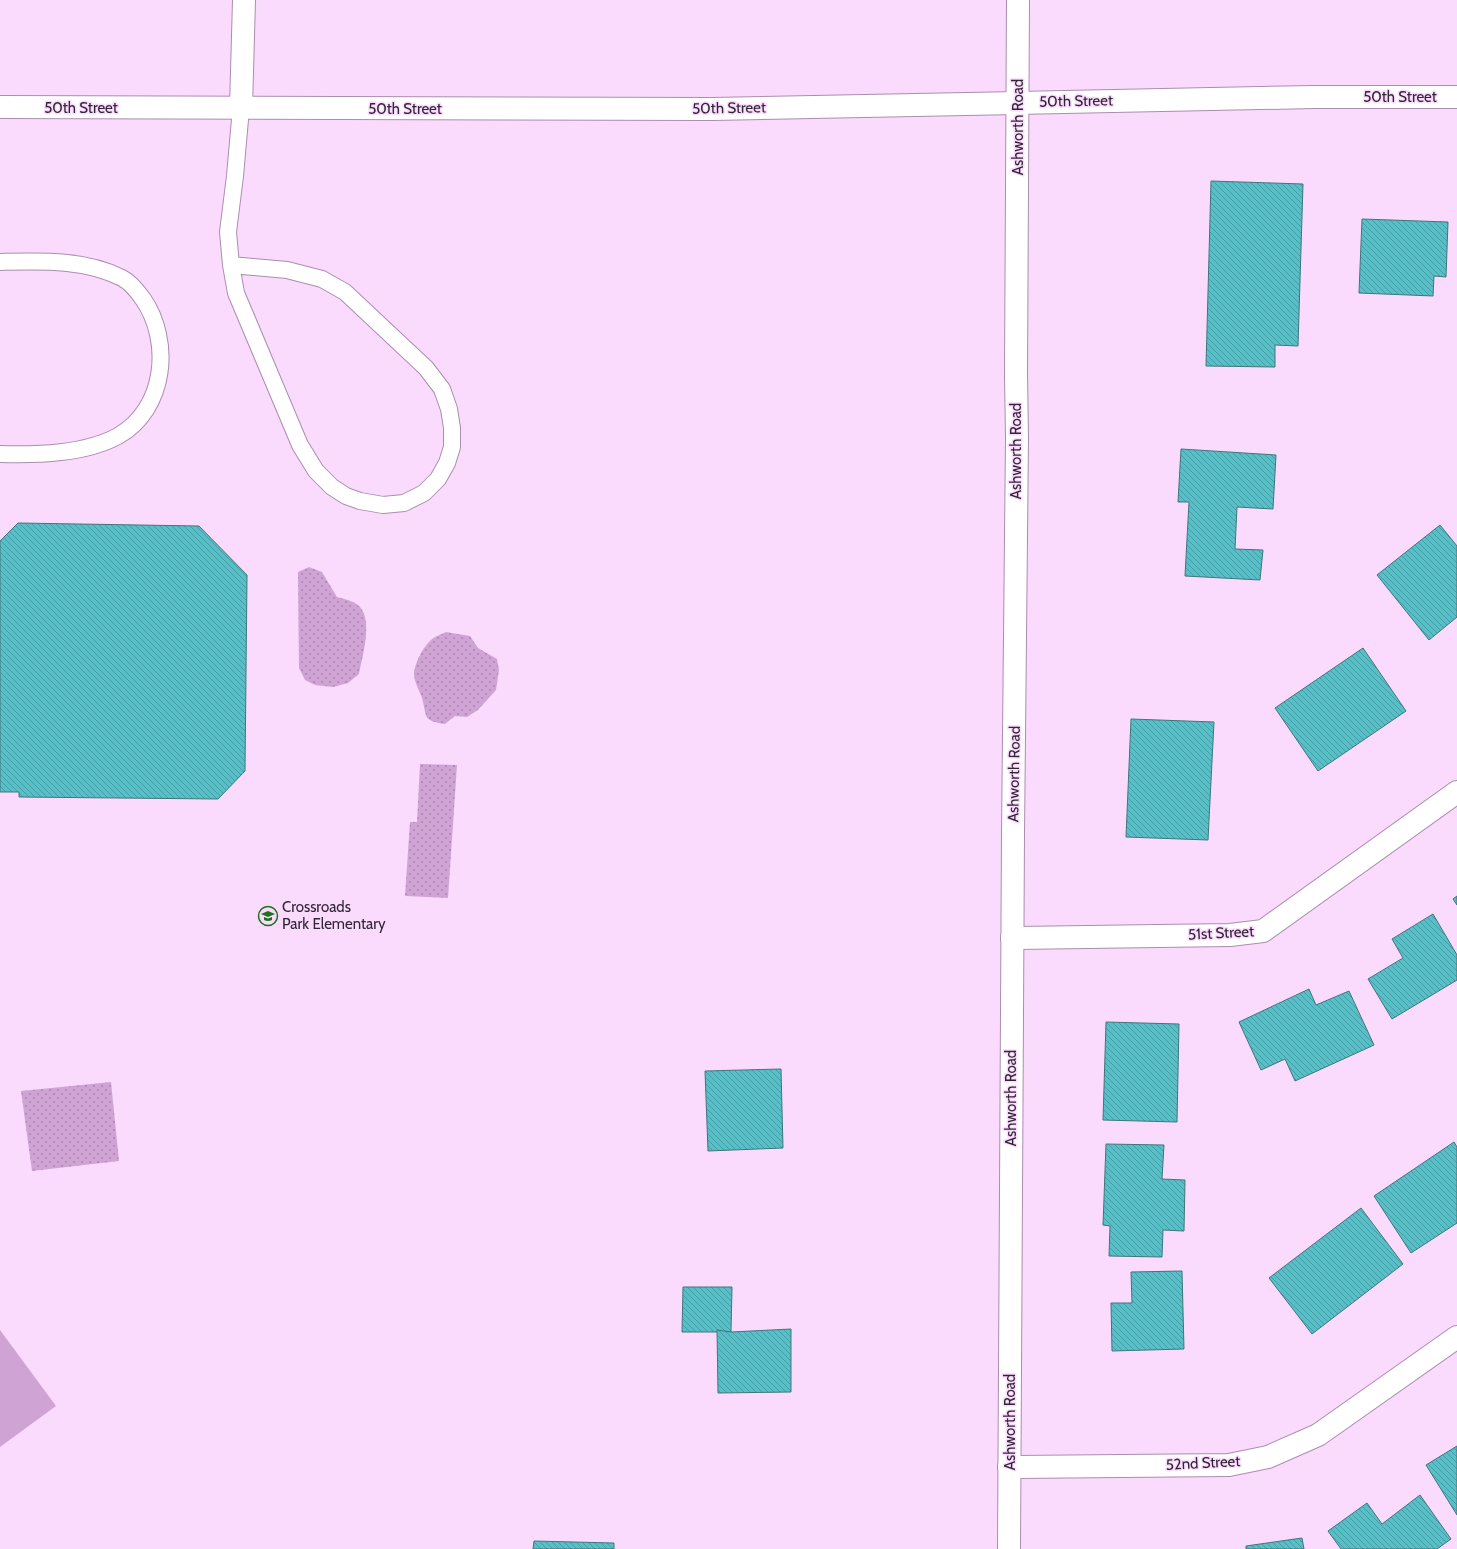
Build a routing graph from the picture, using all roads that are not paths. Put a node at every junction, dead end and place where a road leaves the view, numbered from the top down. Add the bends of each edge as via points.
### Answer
1 (244, 0) edge
2 (1018, 0) edge
3 (1457, 97) edge
4 (1018, 102) junction
5 (0, 107) edge
6 (241, 108) junction
7 (0, 262) edge
8 (231, 264) junction
9 (0, 454) edge
10 (1457, 792) edge
11 (1012, 938) junction
12 (1457, 1337) edge
13 (1009, 1467) junction
14 (1009, 1549) edge

1 - 6 main road
2 - 4 main road, Ashworth Road
3 - 4 main road, 50th Street
4 - 6 main road, 50th Street via 712,109
4 - 11 main road, Ashworth Road
5 - 6 main road, 50th Street
6 - 8 lane via 236,176 228,232
7 - 9 lane via 78,264 102,269 124,279 139,293 150,310 161,347 156,389 135,423 120,435 99,445 79,450
8 - 8 lane via 236,294 245,317 300,445 316,471 332,487 360,501 383,505 404,503 424,493 438,479 452,447 449,409 442,389 426,368 345,292 322,279 286,270
10 - 11 main road, 51st Street via 1263,931 1230,935
11 - 13 main road, Ashworth Road
12 - 13 main road, 52nd Street via 1318,1435 1268,1458 1229,1465
13 - 14 main road, Ashworth Road

